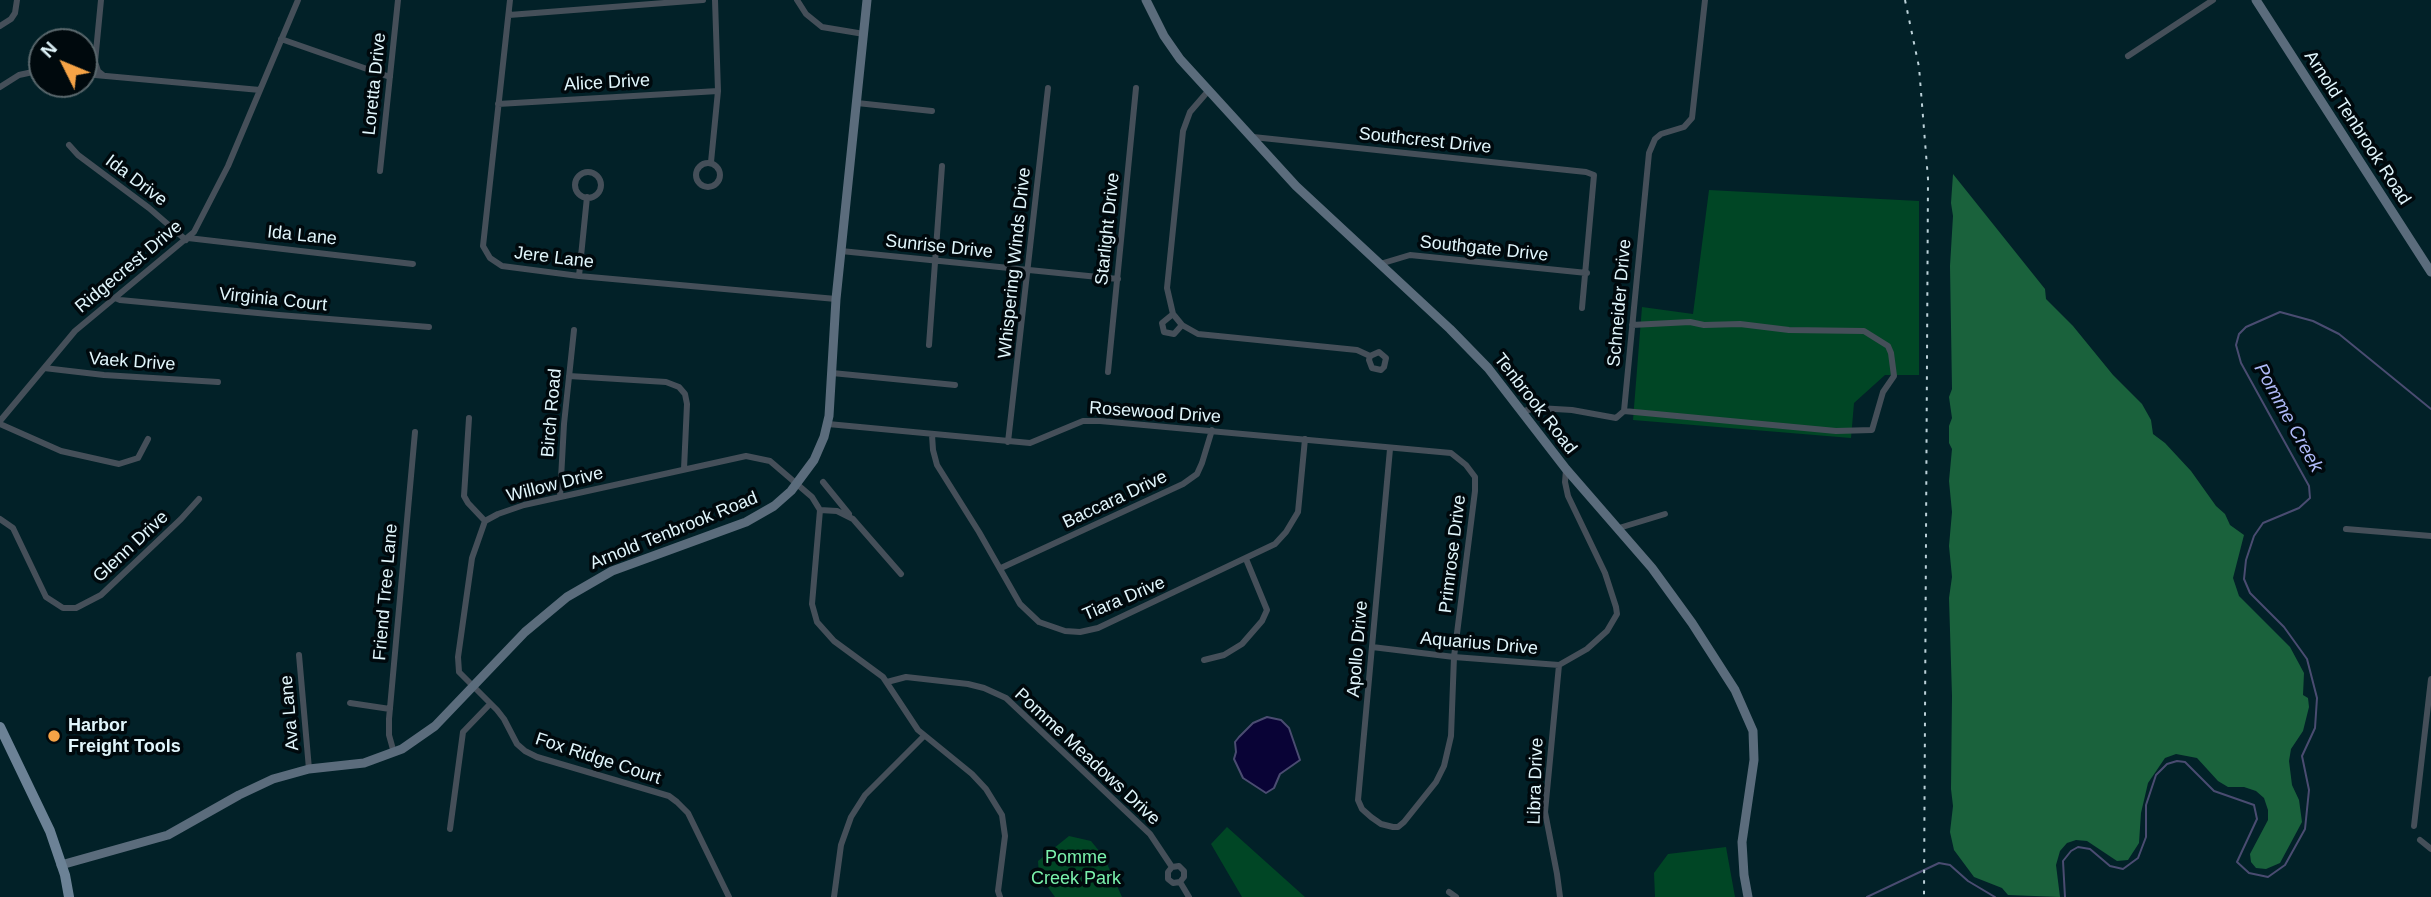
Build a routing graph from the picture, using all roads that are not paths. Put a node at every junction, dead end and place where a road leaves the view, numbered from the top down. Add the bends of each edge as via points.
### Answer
1 (17, 0) edge
2 (101, 0) edge
3 (298, 0) edge
4 (398, 0) edge
5 (510, 0) edge
6 (704, 0) edge
7 (715, 0) edge
8 (797, 0) edge
9 (867, 0) edge
10 (1146, 0) edge
11 (1704, 0) edge
12 (2213, 0) edge
13 (2256, 0) edge
14 (509, 15) junction
15 (0, 26) edge
16 (864, 34) junction
17 (281, 40) junction
18 (2128, 55) dead end
19 (28, 72) edge
20 (98, 75) edge
21 (105, 76) junction
22 (390, 77) junction
23 (0, 87) edge
24 (1048, 88) dead end
25 (1136, 88) dead end
26 (260, 90) junction
27 (1209, 90) junction
28 (718, 91) junction
29 (858, 103) junction
30 (498, 104) junction
31 (932, 111) dead end
32 (1253, 137) junction
33 (69, 145) dead end
34 (710, 162) junction
35 (942, 166) dead end
36 (380, 171) dead end
37 (587, 197) junction
38 (187, 239) junction
39 (841, 251) junction
40 (935, 262) junction
41 (413, 264) dead end
42 (1380, 264) junction
43 (1028, 271) junction
44 (2431, 272) edge
45 (1587, 273) junction
46 (579, 276) junction
47 (1118, 279) junction
48 (115, 298) junction
49 (836, 299) junction
50 (1582, 308) dead end
51 (1173, 314) junction
52 (1182, 325) junction
53 (1632, 326) junction
54 (429, 327) dead end
55 (574, 330) dead end
56 (929, 345) dead end
57 (1370, 356) dead end
58 (44, 368) junction
59 (1108, 372) dead end
60 (832, 373) junction
61 (569, 376) junction
62 (218, 382) dead end
63 (956, 385) dead end
64 (1523, 411) junction
65 (1624, 411) junction
66 (469, 418) dead end
67 (0, 422) edge
68 (828, 424) junction
69 (1212, 430) junction
70 (415, 432) dead end
71 (932, 435) junction
72 (148, 439) dead end
73 (1305, 439) junction
74 (1008, 442) junction
75 (1390, 449) junction
76 (684, 469) junction
77 (1566, 469) junction
78 (1475, 477) joint
79 (822, 482) dead end
80 (797, 484) junction
81 (560, 497) junction
82 (199, 499) dead end
83 (820, 510) junction
84 (1665, 514) dead end
85 (0, 519) edge
86 (853, 519) junction
87 (485, 521) junction
88 (1619, 528) junction
89 (2346, 529) dead end
90 (2431, 536) edge
91 (1246, 559) junction
92 (1001, 568) junction
93 (901, 574) dead end
94 (1372, 647) junction
95 (299, 654) dead end
96 (1454, 657) junction
97 (1205, 660) dead end
98 (1559, 665) junction
99 (2431, 679) edge
100 (887, 682) junction
101 (472, 687) junction
102 (350, 703) dead end
103 (490, 704) junction
104 (390, 709) junction
105 (0, 727) edge
106 (924, 736) junction
107 (394, 753) junction
108 (309, 769) junction
109 (2414, 826) dead end
110 (1398, 827) joint
111 (450, 829) dead end
112 (2420, 840) dead end
113 (2431, 849) edge
114 (61, 865) junction
115 (1172, 867) junction
116 (1180, 883) junction
117 (1449, 892) dead end
118 (69, 897) edge
119 (729, 897) edge
120 (834, 897) edge
121 (1000, 897) edge
122 (1188, 897) edge
123 (1457, 897) edge
124 (1560, 897) edge
125 (1748, 897) edge

1 - 15 street via 15,13
2 - 21 street via 95,62
3 - 17 street, Ridgecrest Drive
4 - 22 street, Loretta Drive
5 - 14 street, Jere Lane
6 - 14 street
7 - 28 street
8 - 16 street via 822,27
9 - 16 street, Arnold Tenbrook Road
10 - 27 street, Tenbrook Road via 1171,48
11 - 53 street, Schneider Drive via 1692,118 1684,127 1661,134 1650,147
12 - 18 street
13 - 44 street, Arnold Tenbrook Road
14 - 30 street, Jere Lane
16 - 29 street, Arnold Tenbrook Road
17 - 22 street
17 - 26 street, Ridgecrest Drive
19 - 23 street
20 - 21 street
21 - 26 street
22 - 36 street, Loretta Drive
24 - 43 street, Whispering Winds Drive
25 - 47 street, Starlight Drive
26 - 38 street, Ridgecrest Drive via 228,166
27 - 32 street, Tenbrook Road
27 - 51 street via 1190,112 1183,131 1167,288
28 - 30 street, Alice Drive
28 - 34 street
29 - 31 street
29 - 39 street, Arnold Tenbrook Road
30 - 46 street, Jere Lane via 483,246 502,266
32 - 42 street, Tenbrook Road via 1305,195
32 - 45 street, Southcrest Drive via 1594,175
33 - 38 street, Ida Drive
34 - 34 street via 699,166 696,173 700,184 708,187 718,182 720,174 718,166
35 - 40 street
37 - 37 street via 598,192 601,184 591,172 580,175 576,182 579,194
37 - 46 street
38 - 41 street, Ida Lane
38 - 48 street, Ridgecrest Drive
39 - 40 street, Sunrise Drive
39 - 49 street, Arnold Tenbrook Road
40 - 43 street, Sunrise Drive
40 - 56 street
42 - 45 street, Southgate Drive via 1410,255
42 - 64 street, Tenbrook Road via 1476,355
43 - 47 street, Sunrise Drive
43 - 74 street, Whispering Winds Drive
45 - 50 street
46 - 49 street, Jere Lane
47 - 59 street, Starlight Drive
48 - 54 street, Virginia Court
48 - 58 street, Ridgecrest Drive via 75,331
49 - 60 street, Arnold Tenbrook Road
51 - 52 street
51 - 52 street via 1162,323 1164,332 1174,334
52 - 57 street via 1205,335 1357,350
53 - 65 street, Schneider Drive
53 - 65 street via 1690,321 1864,331 1888,345 1894,376 1882,392 1872,430 1836,432
55 - 61 street, Birch Road
58 - 62 street, Vaek Drive
58 - 67 street, Ridgecrest Drive
60 - 63 street
60 - 68 street, Arnold Tenbrook Road
61 - 76 street via 666,382 679,387 687,404
61 - 81 street, Birch Road
64 - 65 street via 1538,408 1616,418
64 - 77 street, Tenbrook Road
66 - 87 street via 464,496
67 - 72 street via 61,451 119,464 138,458
68 - 71 street, Rosewood Drive
68 - 80 street, Arnold Tenbrook Road via 814,460
69 - 73 street, Rosewood Drive
69 - 74 street, Rosewood Drive via 1083,421 1030,443
69 - 92 street, Baccara Drive via 1197,474 1183,484
70 - 104 street, Friend Tree Lane
71 - 74 street, Rosewood Drive
71 - 92 street, Tiara Drive via 937,466
73 - 75 street, Rosewood Drive
73 - 91 street, Tiara Drive via 1298,512 1275,544
75 - 78 street, Rosewood Drive via 1451,453
75 - 94 street, Apollo Drive
76 - 80 street, Willow Drive via 753,456 771,461
76 - 81 street, Willow Drive
77 - 88 street, Tenbrook Road
77 - 98 street, Aquarius Drive via 1569,496 1605,573 1617,614 1587,649
78 - 96 street, Primrose Drive
79 - 86 street
80 - 83 street, Willow Drive
80 - 101 street, Arnold Tenbrook Road via 774,506 746,522 631,563 577,590 533,624
81 - 87 street, Willow Drive
82 - 85 street, Glenn Drive via 101,595 76,608 63,608 46,597 13,528
83 - 86 street via 837,511
83 - 100 street via 813,614 834,641
84 - 88 street
86 - 93 street
87 - 101 street via 472,558 458,667
88 - 125 street, Tenbrook Road via 1692,623 1749,719 1754,760 1742,832
89 - 90 street
91 - 92 street, Tiara Drive via 1098,628 1080,632 1048,626 1031,617
91 - 97 street via 1267,610 1242,644
94 - 96 street, Aquarius Drive
94 - 110 street, Apollo Drive via 1358,800 1381,824
95 - 108 street, Ava Lane
96 - 98 street, Aquarius Drive
96 - 110 street, Primrose Drive via 1451,736 1444,766 1432,788
98 - 124 street, Libra Drive via 1545,812
99 - 109 street
100 - 106 street
100 - 115 street, Pomme Meadows Drive via 906,677 968,684 1006,698 1150,834
101 - 103 street, Fox Ridge Court
101 - 107 street, Arnold Tenbrook Road via 425,734
102 - 104 street
103 - 111 street via 463,732
103 - 119 street, Fox Ridge Court via 517,744 537,757 677,802 688,813
104 - 107 street, Friend Tree Lane
105 - 114 main road via 45,820
106 - 120 street via 865,795 851,817 841,845
106 - 121 street via 972,774 1002,814
107 - 108 street, Arnold Tenbrook Road via 364,763
108 - 114 street, Arnold Tenbrook Road via 254,787 168,835
112 - 113 street
114 - 118 main road
115 - 116 street, Pomme Meadows Drive via 1168,879
115 - 116 street, Pomme Meadows Drive via 1184,871
116 - 122 street, Pomme Meadows Drive
117 - 123 street

